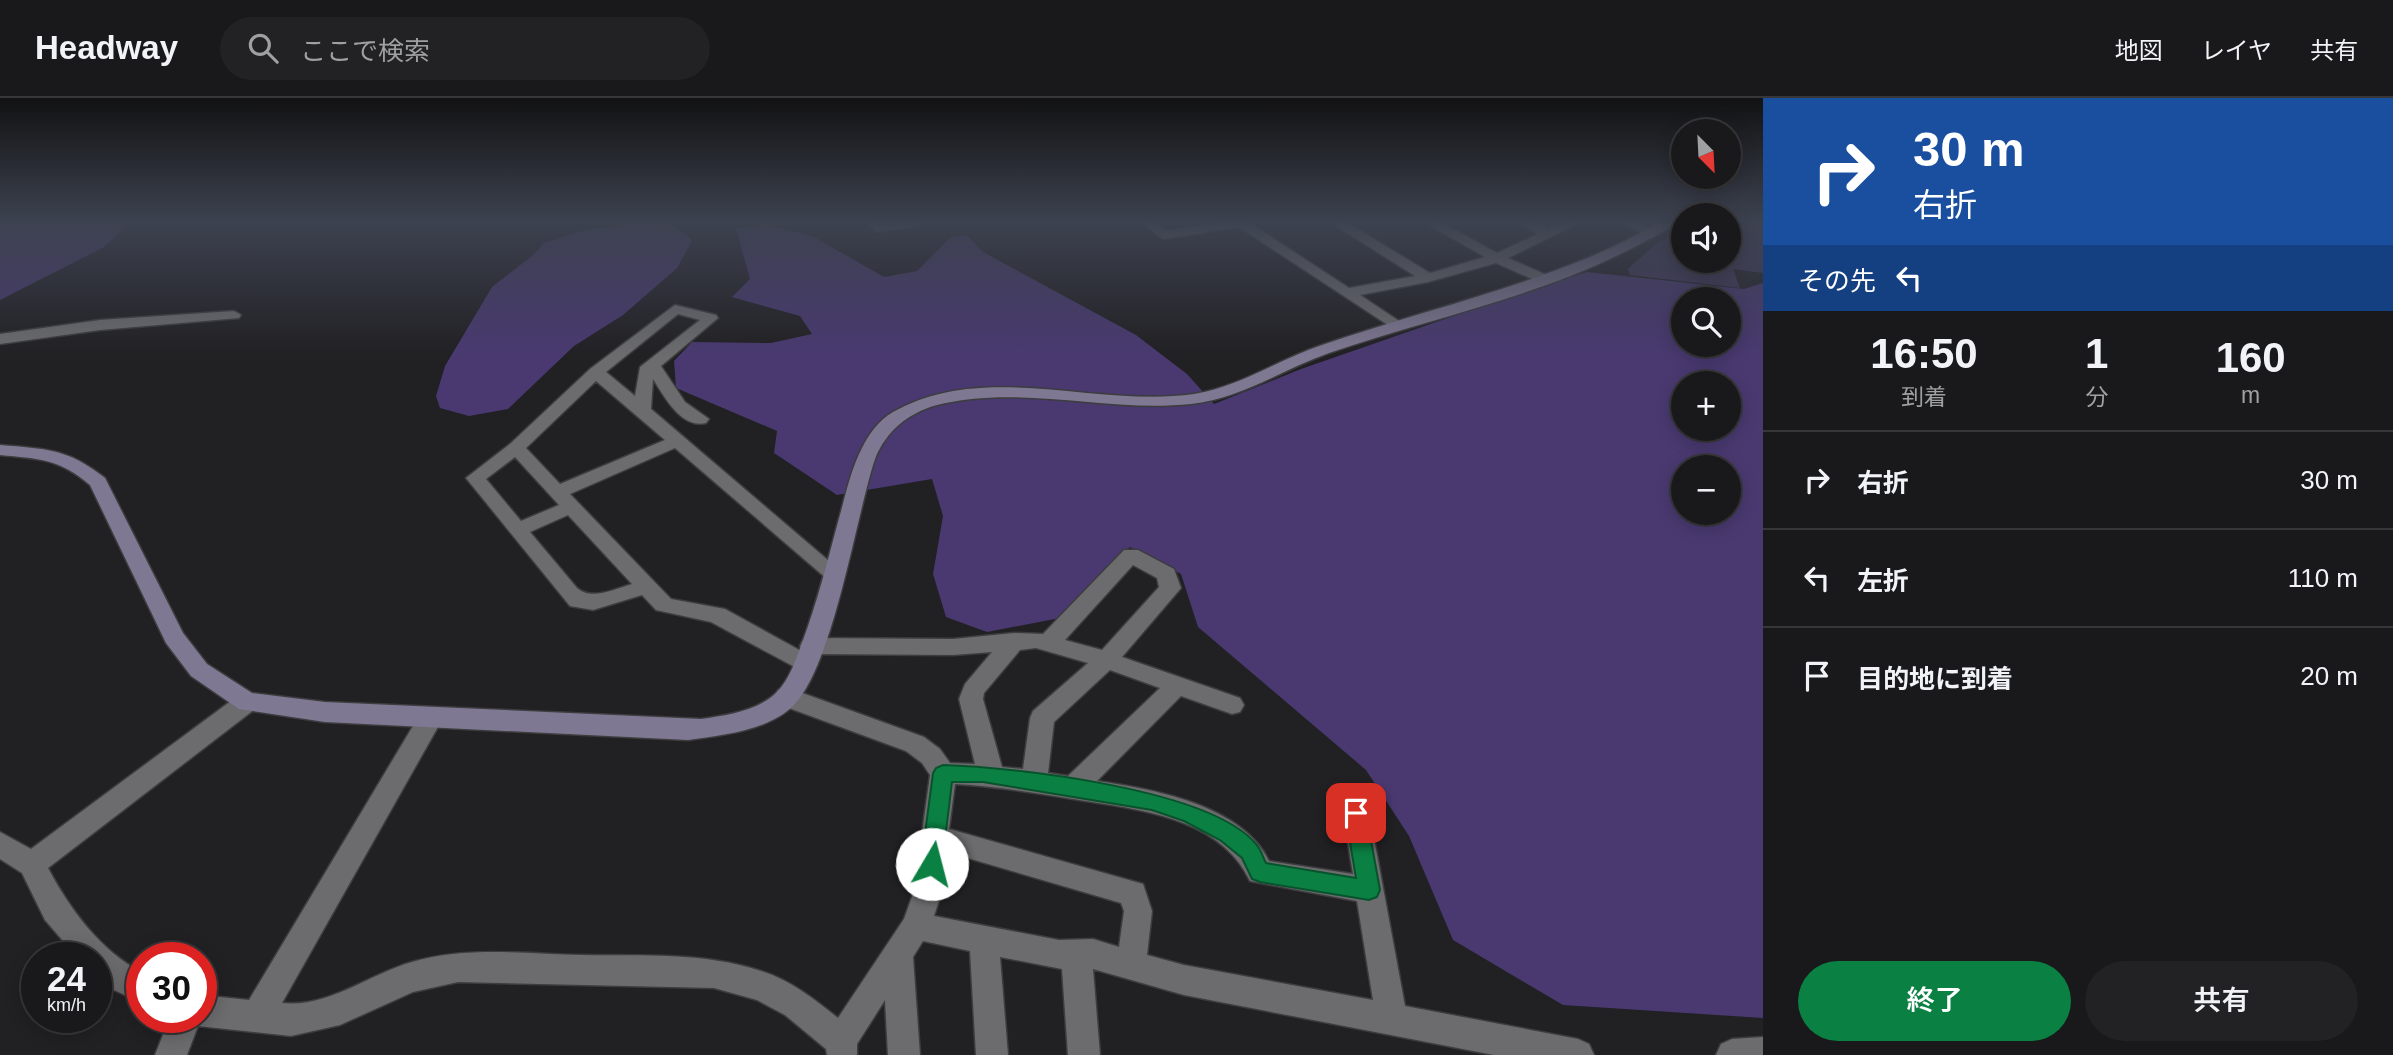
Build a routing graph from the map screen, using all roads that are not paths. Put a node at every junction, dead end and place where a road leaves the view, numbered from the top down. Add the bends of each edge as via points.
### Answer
1 (1307, 267) edge
2 (1409, 267) edge
3 (1467, 267) edge
4 (1516, 267) edge
5 (1577, 267) edge
6 (1428, 278) junction
7 (1544, 279) junction
8 (1346, 293) junction
9 (234, 315) dead end
10 (1397, 326) junction
11 (0, 339) edge
12 (652, 365) junction
13 (596, 372) junction
14 (642, 411) junction
15 (700, 419) dead end
16 (677, 441) junction
17 (516, 448) junction
18 (0, 450) edge
19 (564, 500) junction
20 (518, 530) junction
21 (833, 573) junction
22 (646, 587) junction
23 (1014, 641) junction
24 (1049, 642) junction
25 (809, 655) junction
26 (1106, 660) junction
27 (1177, 686) junction
28 (786, 698) junction
29 (247, 702) junction
30 (1232, 705) dead end
31 (431, 718) junction
32 (943, 773) junction
33 (991, 775) junction
34 (1034, 782) junction
35 (1073, 788) junction
36 (1356, 813) dead end
37 (936, 837) junction
38 (0, 844) edge
39 (32, 864) junction
40 (1369, 890) junction
41 (916, 926) junction
42 (984, 940) junction
43 (898, 953) junction
44 (1076, 955) junction
45 (1131, 965) junction
46 (126, 980) edge
47 (217, 1012) edge
48 (258, 1015) junction
49 (1392, 1020) junction
50 (180, 1033) edge
51 (842, 1048) edge
52 (1763, 1053) edge
53 (1568, 1054) edge
54 (171, 1055) edge
55 (904, 1055) edge
56 (992, 1055) edge
57 (1083, 1055) edge
58 (1732, 1055) edge

1 - 8 street
2 - 6 street
3 - 6 street
4 - 7 street
5 - 7 street
6 - 8 street
7 - 10 street
8 - 10 street
9 - 11 street via 100,325
10 - 21 street via 1195,399 952,394 914,407 894,419 869,445
12 - 13 street via 711,318 675,309
12 - 14 street via 646,370
12 - 15 street via 679,405
13 - 14 street
13 - 17 street
14 - 16 street
16 - 19 street
16 - 21 street
17 - 19 street
17 - 20 street via 475,478
18 - 29 street via 47,454 76,464 99,482 174,637 199,670
19 - 20 street
19 - 22 street
20 - 22 street via 578,601 593,602
21 - 25 street
22 - 25 street via 664,606 717,615
23 - 24 street
23 - 25 street
23 - 33 street via 973,690 971,699
24 - 26 street
24 - 26 street via 1131,555 1167,574 1170,588
25 - 28 street
26 - 27 street
26 - 34 street via 1042,718
27 - 30 street
27 - 35 street
28 - 31 street via 728,726 688,730
28 - 32 street via 915,744 932,756
29 - 31 street
29 - 39 street
31 - 48 street
32 - 33 street
32 - 37 street
33 - 34 street
34 - 35 street
35 - 40 street via 1152,801 1191,814 1249,851 1260,872
36 - 40 street
37 - 41 street via 928,891
37 - 45 street via 1133,893 1138,911
38 - 39 street
39 - 46 street via 55,910 110,972
40 - 49 street
41 - 42 street
41 - 43 street
42 - 44 street
42 - 56 street
43 - 51 street
43 - 55 street
44 - 45 street via 1093,954
44 - 57 street
45 - 49 street via 1184,980
47 - 48 street
48 - 51 street via 291,1020 340,1009 411,977 458,967 714,973 762,986 796,1004
49 - 53 street
50 - 54 street
52 - 58 street

